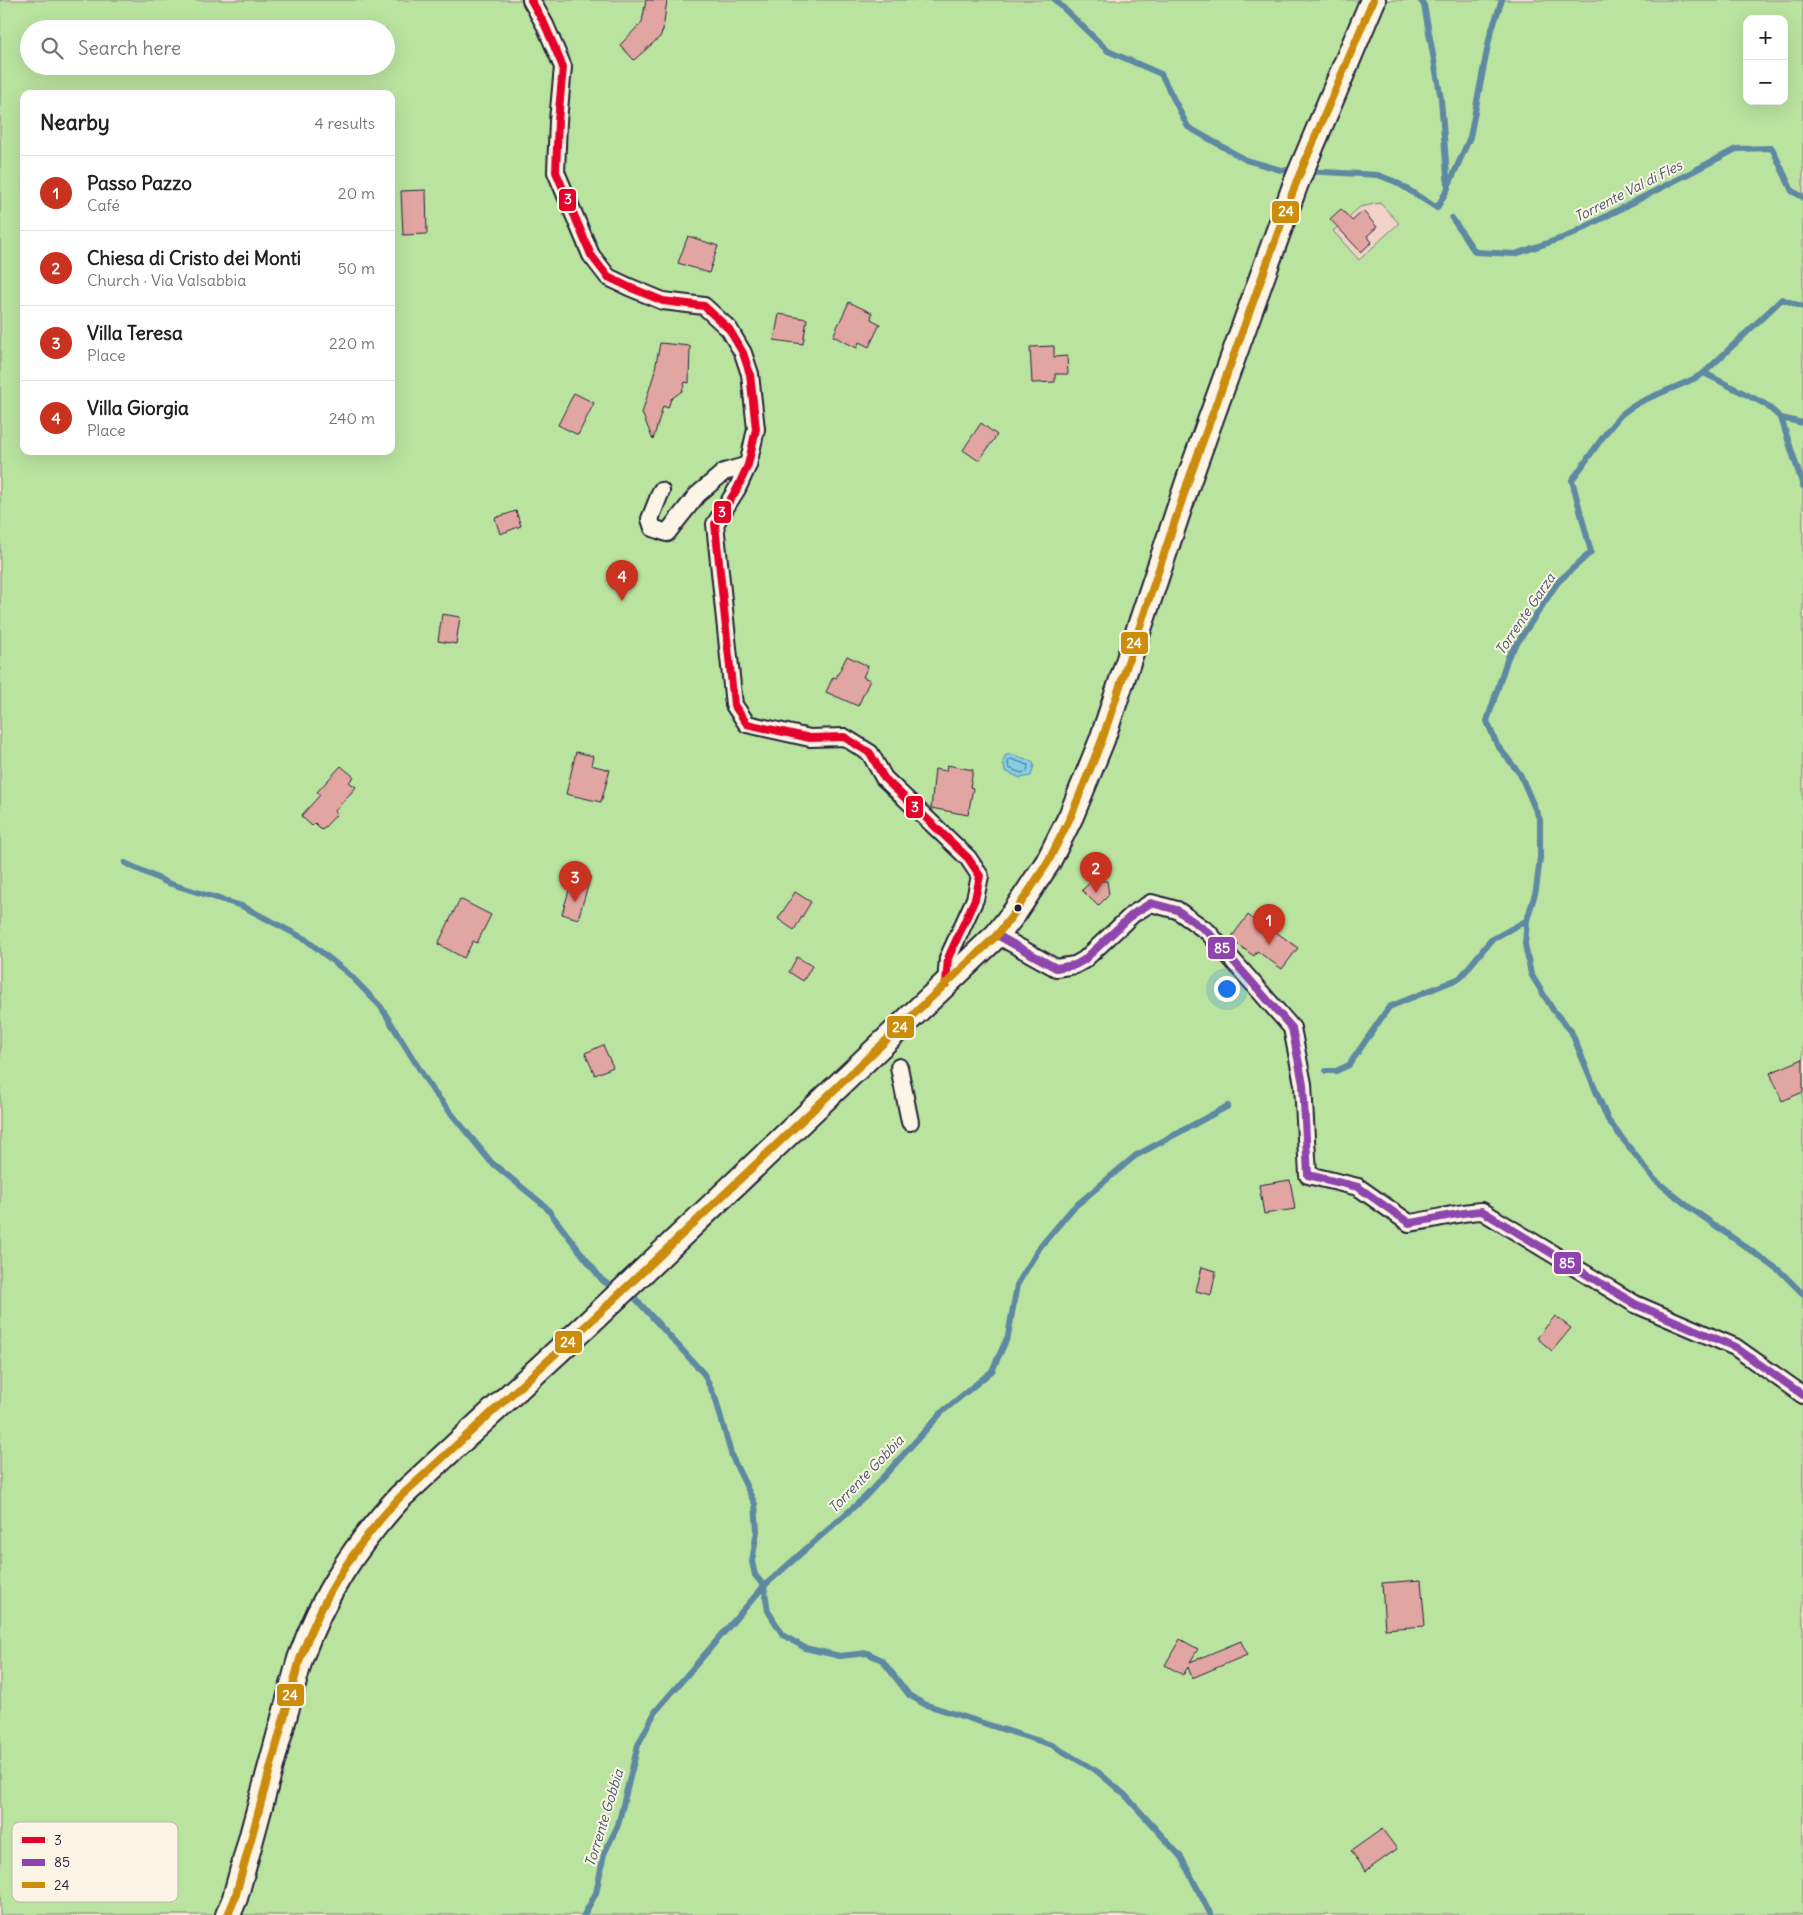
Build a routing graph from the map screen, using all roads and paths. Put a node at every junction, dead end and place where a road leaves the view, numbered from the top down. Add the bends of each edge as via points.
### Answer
1 (532, 0) edge
2 (1374, 0) edge
3 (748, 464) junction
4 (661, 491) dead end
5 (997, 934) junction
6 (946, 984) junction
7 (900, 1067) dead end
8 (910, 1122) dead end
9 (1803, 1395) edge
10 (228, 1915) edge

1 - 3 street via 563,67 556,172 591,255 608,276 663,301 704,306 728,329 743,353 750,374 756,428
2 - 5 main road via 1296,183 1188,482 1102,740 1048,862
3 - 4 street via 724,472 697,495 667,534 653,528 650,519
3 - 6 street via 715,524 734,704 747,724 810,738 844,737 870,753 884,778 968,858 980,876 975,899 948,958
5 - 6 main road
5 - 9 street via 1056,968 1066,967 1084,960 1133,914 1151,903 1176,910 1208,932 1292,1028 1303,1084 1308,1175 1358,1187 1409,1223 1440,1219 1459,1212 1482,1211 1635,1304 1735,1347
6 - 10 main road via 400,1497 349,1558 324,1602 300,1659
7 - 8 street

